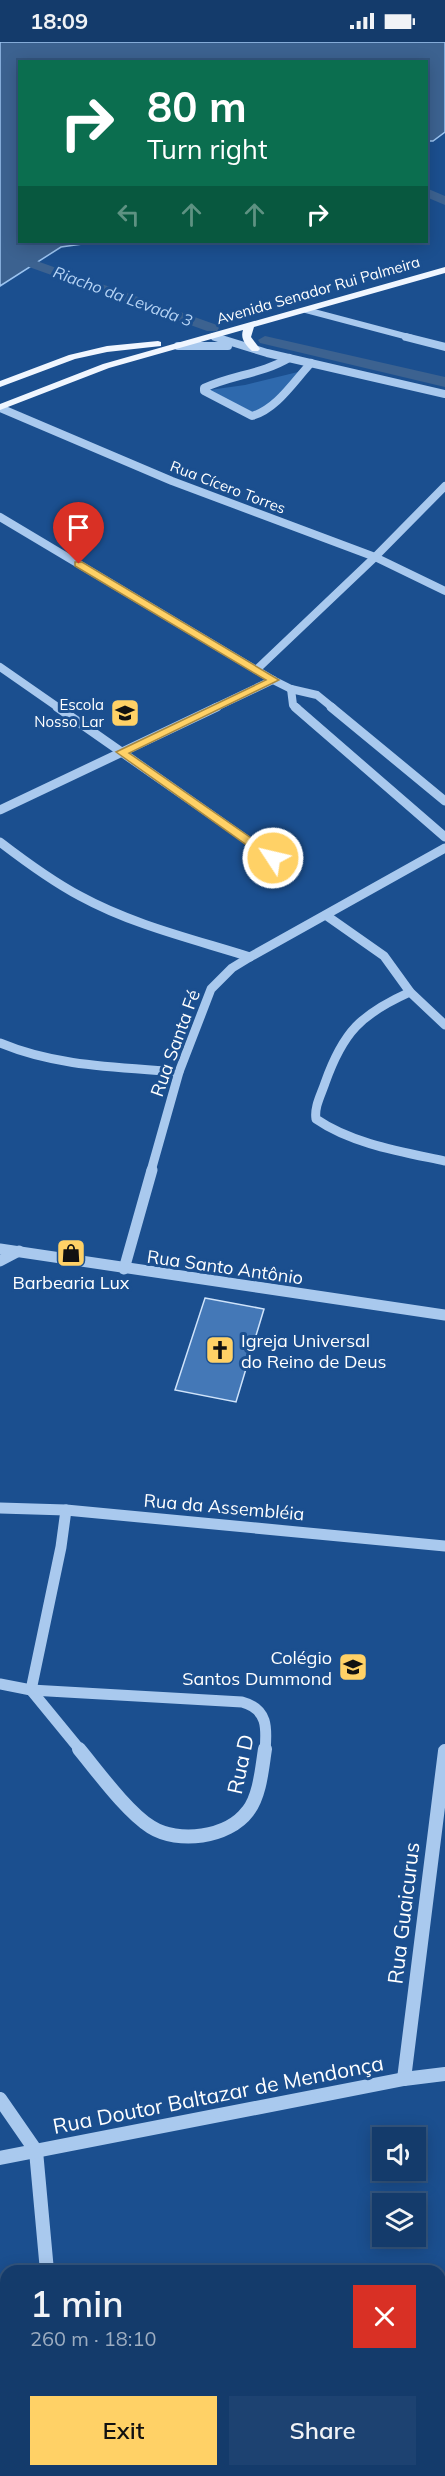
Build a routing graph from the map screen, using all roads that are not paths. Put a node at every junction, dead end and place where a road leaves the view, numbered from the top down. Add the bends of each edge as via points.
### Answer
1 (445, 270) edge
2 (306, 310) junction
3 (249, 327) junction
4 (213, 336) junction
5 (200, 339) junction
6 (178, 346) junction
7 (445, 347) edge
8 (255, 349) junction
9 (267, 353) junction
10 (289, 358) junction
11 (311, 363) junction
12 (0, 384) edge
13 (445, 394) edge
14 (0, 408) edge
15 (445, 486) edge
16 (441, 495) edge
17 (0, 517) edge
18 (375, 557) junction
19 (445, 591) edge
20 (0, 667) edge
21 (256, 670) junction
22 (273, 680) junction
23 (291, 689) junction
24 (122, 752) junction
25 (445, 801) edge
26 (0, 810) edge
27 (445, 837) edge
28 (0, 842) edge
29 (445, 848) edge
30 (273, 858) dead end
31 (327, 916) junction
32 (250, 957) junction
33 (410, 992) junction
34 (445, 1025) edge
35 (0, 1043) edge
36 (179, 1072) junction
37 (445, 1161) edge
38 (0, 1240) edge
39 (0, 1249) edge
40 (19, 1251) junction
41 (0, 1261) edge
42 (124, 1269) junction
43 (445, 1315) edge
44 (0, 1508) edge
45 (66, 1510) junction
46 (445, 1546) edge
47 (0, 1684) edge
48 (32, 1690) junction
49 (445, 1751) edge
50 (445, 2074) edge
51 (404, 2079) junction
52 (0, 2099) edge
53 (36, 2151) junction
54 (0, 2158) edge
55 (46, 2265) edge

1 - 2 main road, Avenida Senador Rui Palmeira
2 - 3 main road, Avenida Senador Rui Palmeira
2 - 7 street
3 - 4 main road, Avenida Senador Rui Palmeira
3 - 8 main road via 246,338
4 - 5 main road, Avenida Senador Rui Palmeira
4 - 8 street
5 - 6 main road, Avenida Senador Rui Palmeira
5 - 12 main road, Avenida Senador Rui Palmeira via 91,352
6 - 9 street via 212,344
6 - 14 main road, Avenida Senador Rui Palmeira via 78,376
8 - 9 street
9 - 10 street
10 - 11 street
10 - 11 street via 266,372 217,383 204,391 256,416 271,406
11 - 13 street
14 - 18 street, Rua Cícero Torres via 172,481
15 - 16 street
16 - 18 street
17 - 21 street
18 - 19 street, Rua Cícero Torres
18 - 21 street
20 - 24 street
21 - 22 street
22 - 23 street
22 - 24 street
23 - 25 street via 317,695
23 - 27 street via 293,705
24 - 26 street
24 - 30 street
28 - 32 street via 61,886 127,917
29 - 31 street, Rua Santa Fé
31 - 32 street, Rua Santa Fé
31 - 33 street via 384,956
32 - 36 street, Rua Santa Fé via 232,968 212,989
33 - 34 street
33 - 37 street via 382,1003 348,1031 315,1111 316,1119 342,1133
35 - 36 street via 58,1061
36 - 42 street, Rua Santa Fé
38 - 40 street
39 - 40 street, Rua Santo Antônio
40 - 41 street
40 - 42 street, Rua Santo Antônio
42 - 43 street, Rua Santo Antônio
44 - 45 street, Rua da Assembléia
45 - 46 street, Rua da Assembléia
45 - 48 street
47 - 48 street, Rua D
48 - 48 street, Rua D via 93,1766 151,1827 166,1835 218,1831 249,1810 258,1791 268,1724 252,1704
49 - 51 street, Rua Guaicurus
50 - 51 street, Rua Doutor Baltazar de Mendonça
51 - 53 street, Rua Doutor Baltazar de Mendonça
52 - 53 street
53 - 54 street, Rua Doutor Baltazar de Mendonça
53 - 55 street

